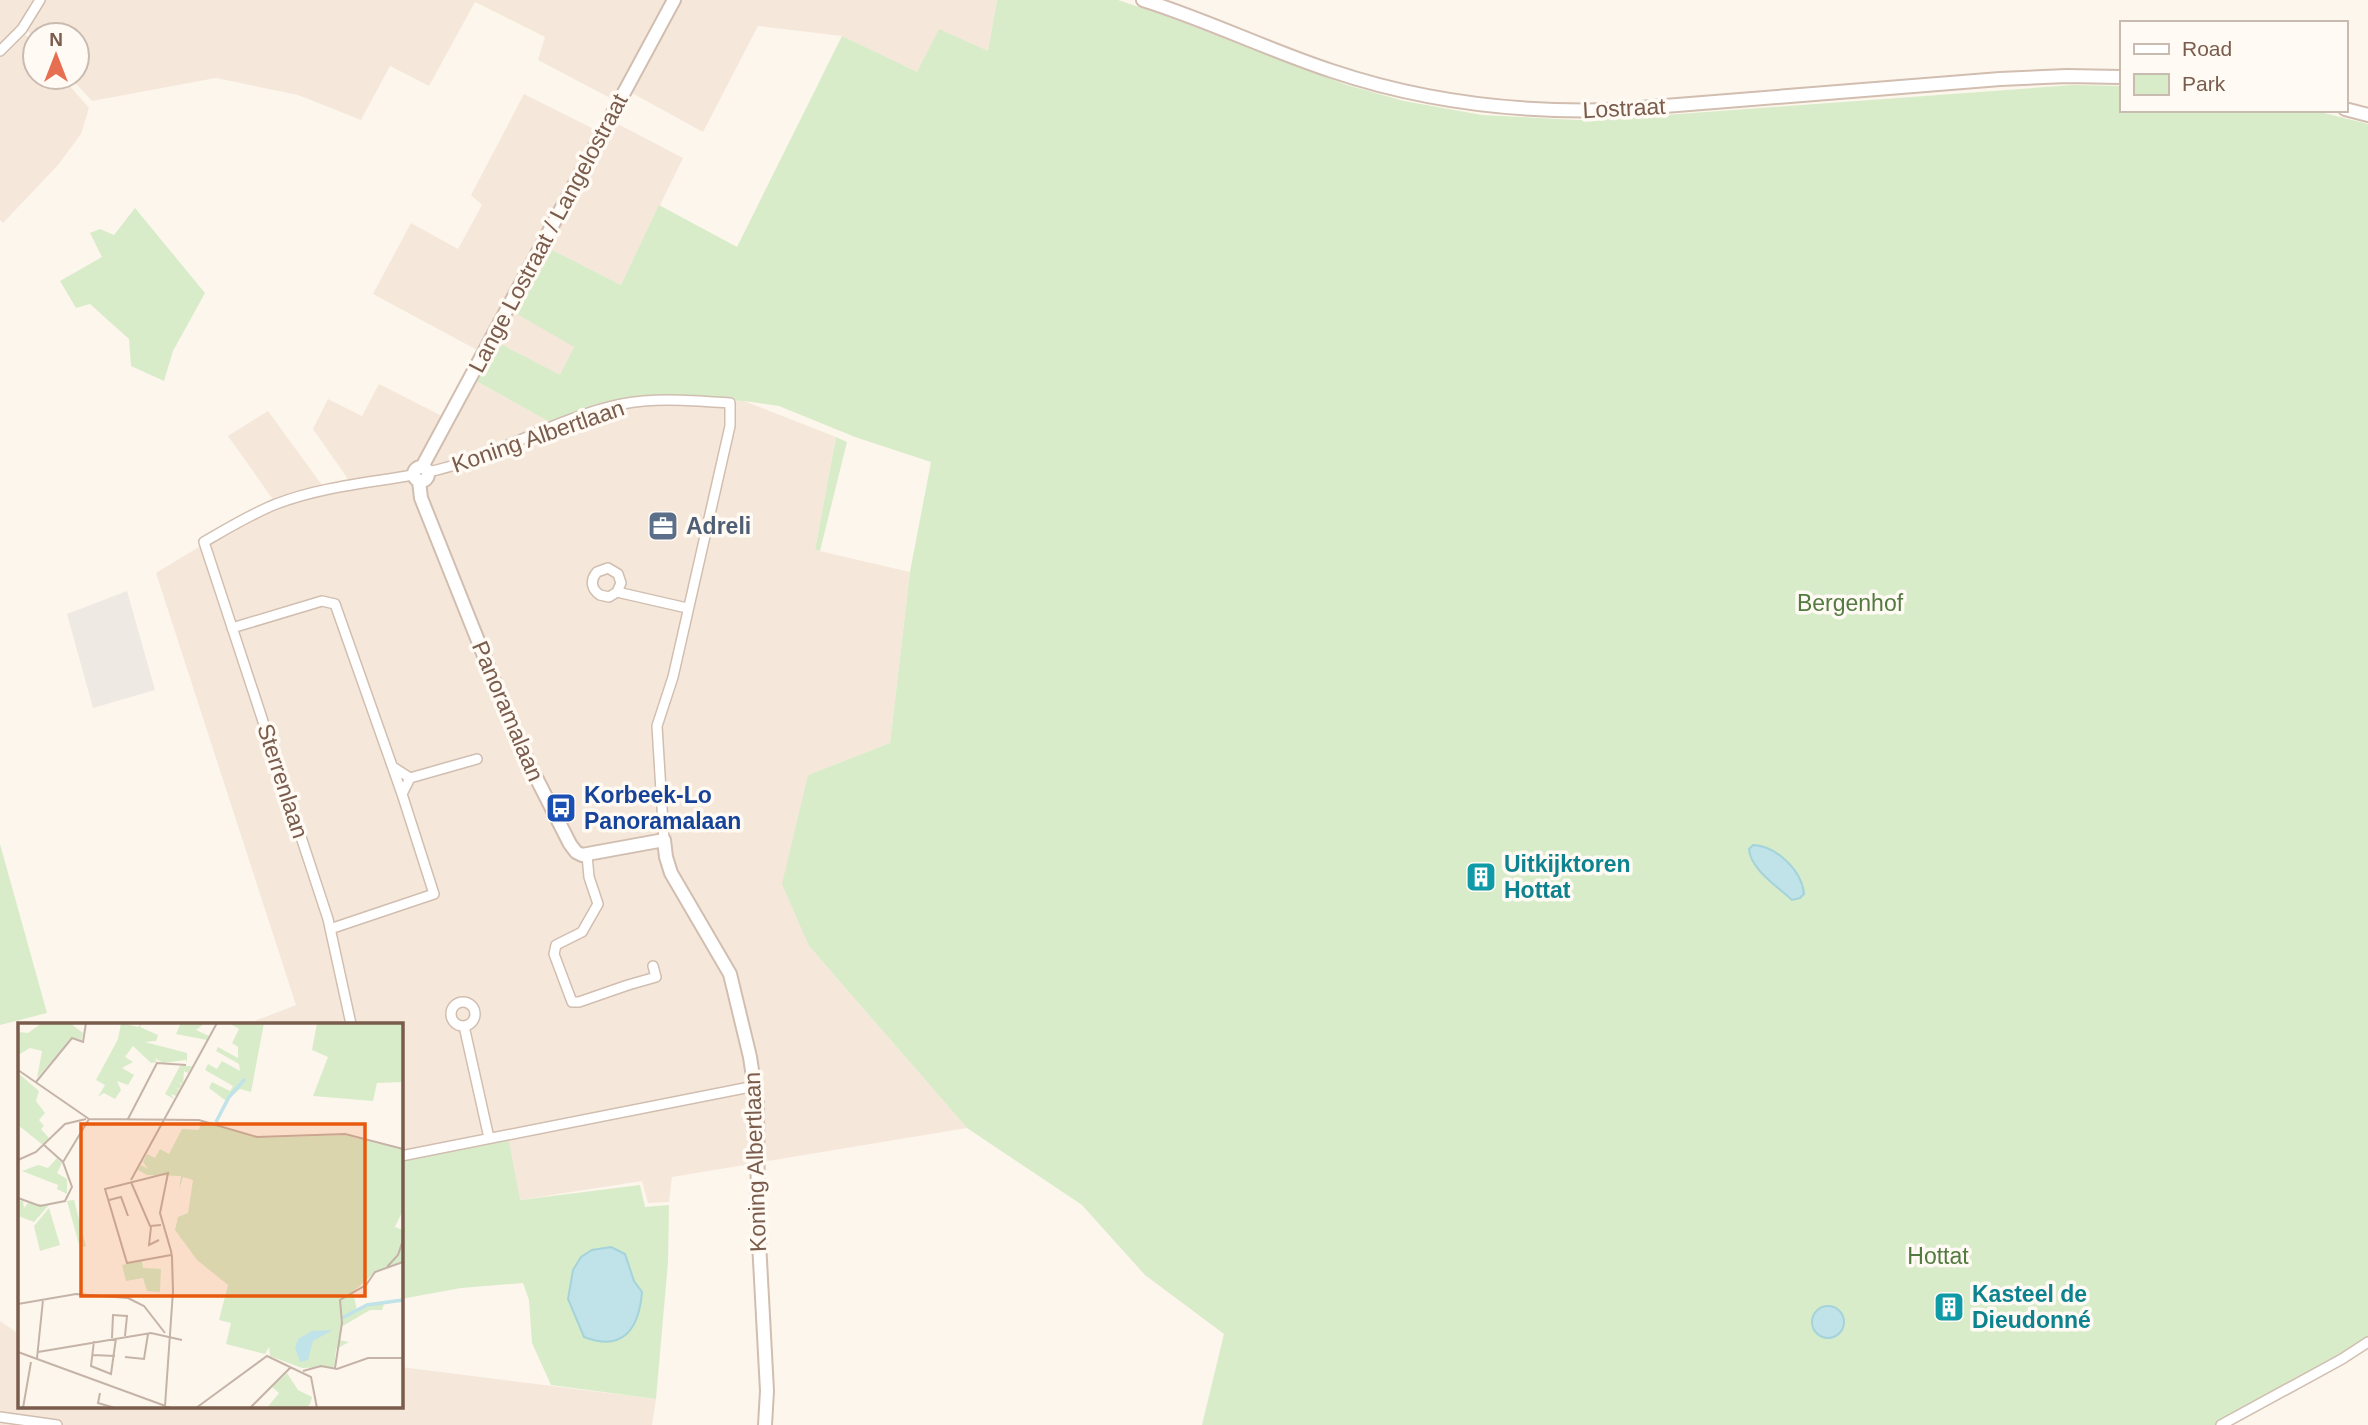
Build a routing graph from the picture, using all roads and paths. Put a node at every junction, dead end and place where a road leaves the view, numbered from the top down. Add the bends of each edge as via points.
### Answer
1 (40, 0) edge
2 (674, 0) edge
3 (1143, 0) edge
4 (0, 51) edge
5 (2120, 77) edge
6 (2347, 110) edge
7 (2368, 115) edge
8 (421, 474) junction
9 (617, 592) dead end
10 (687, 608) junction
11 (232, 628) junction
12 (477, 759) dead end
13 (393, 767) junction
14 (410, 778) junction
15 (402, 794) junction
16 (664, 840) junction
17 (587, 855) junction
18 (330, 929) junction
19 (653, 966) dead end
20 (351, 1023) edge
21 (464, 1026) dead end
22 (755, 1086) junction
23 (489, 1138) junction
24 (402, 1156) edge
25 (2368, 1342) edge
26 (0, 1417) edge
27 (57, 1425) edge
28 (765, 1425) edge
29 (2221, 1425) edge

1 - 4 street via 22,30
2 - 8 street, Lange Lostraat / Langelostraat
3 - 5 street, Lostraat via 1331,71 1416,95 1513,109 1615,110 2000,79
6 - 7 street
8 - 10 street, Koning Albertlaan via 474,460 619,405 645,400 730,403 730,426
8 - 11 street, Sterrenlaan via 288,500 204,541
8 - 17 street, Panoramalaan via 421,498 520,746 570,844 578,854
9 - 10 street
10 - 16 street, Koning Albertlaan via 657,726
11 - 13 street via 322,601 335,604
11 - 18 street, Sterrenlaan
12 - 14 street
13 - 14 street
13 - 15 street
14 - 15 street
15 - 18 street via 434,894
16 - 17 street
16 - 22 street, Koning Albertlaan via 671,873 730,974
17 - 19 street via 598,904 582,932 556,945 554,954 572,1002 656,978
18 - 20 street, Sterrenlaan
21 - 23 street
22 - 23 street
22 - 28 street, Koning Albertlaan
23 - 24 street
25 - 29 street
26 - 27 street

